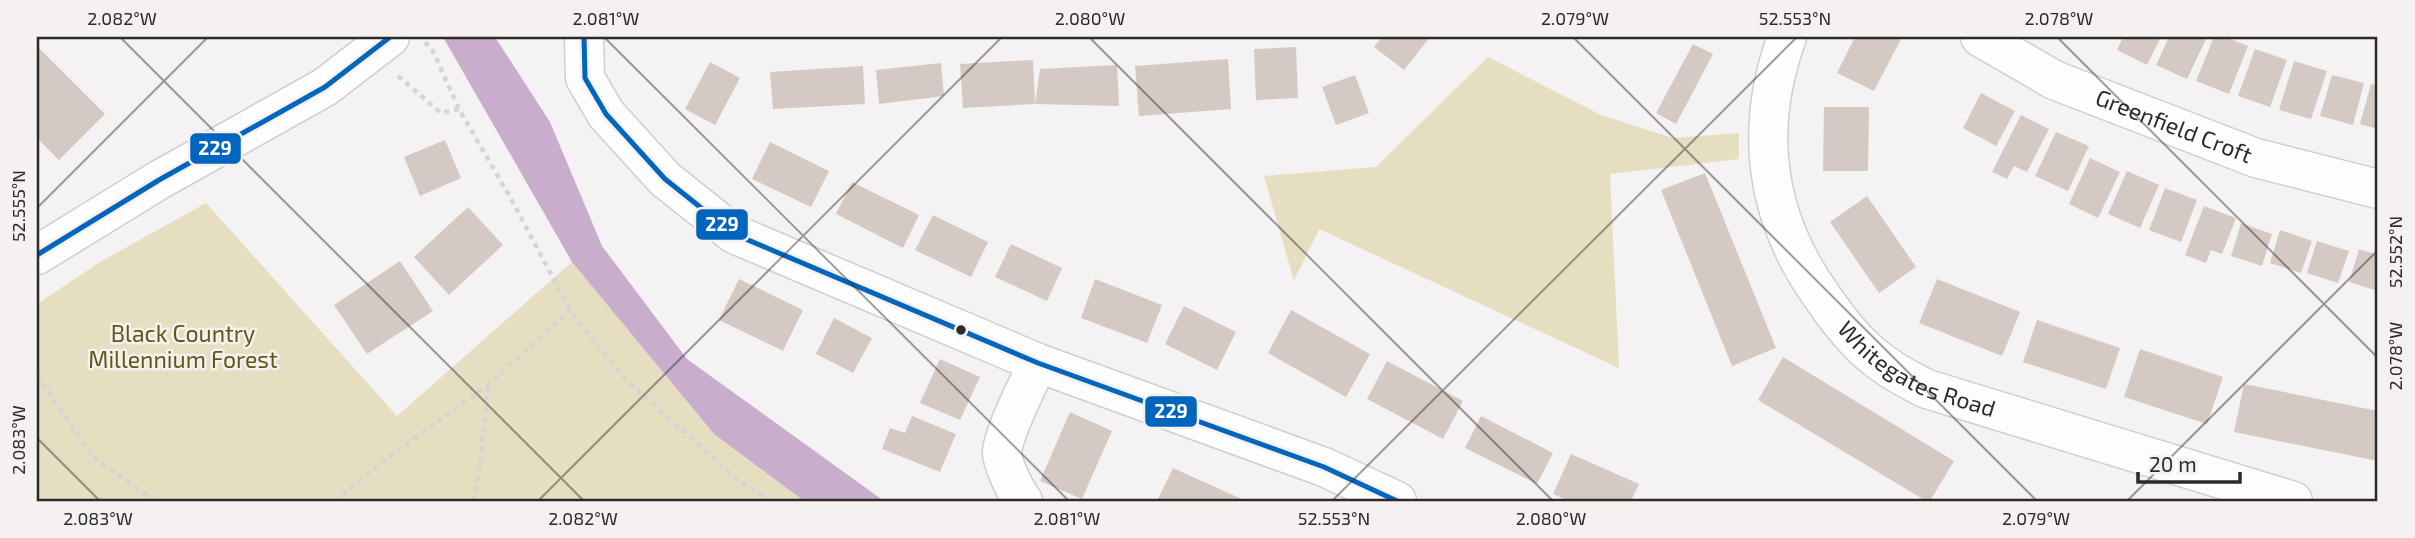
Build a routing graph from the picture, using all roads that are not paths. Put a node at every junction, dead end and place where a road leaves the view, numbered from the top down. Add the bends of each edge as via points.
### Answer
1 (584, 37) edge
2 (1787, 37) edge
3 (1980, 37) edge
4 (380, 45) edge
5 (2378, 189) edge
6 (37, 255) edge
7 (1038, 363) junction
8 (1012, 498) edge
9 (1397, 501) edge
10 (2293, 501) edge

1 - 7 street via 585,78 606,114 665,179 734,234
2 - 10 street, Whitegates Road via 1777,65 1767,128 1773,192 1795,254 1857,343 1876,360 1927,389
3 - 5 street, Greenfield Croft via 2054,80 2129,110 2256,158
4 - 6 street via 325,87
7 - 8 street via 1002,453
7 - 9 street via 1324,467

